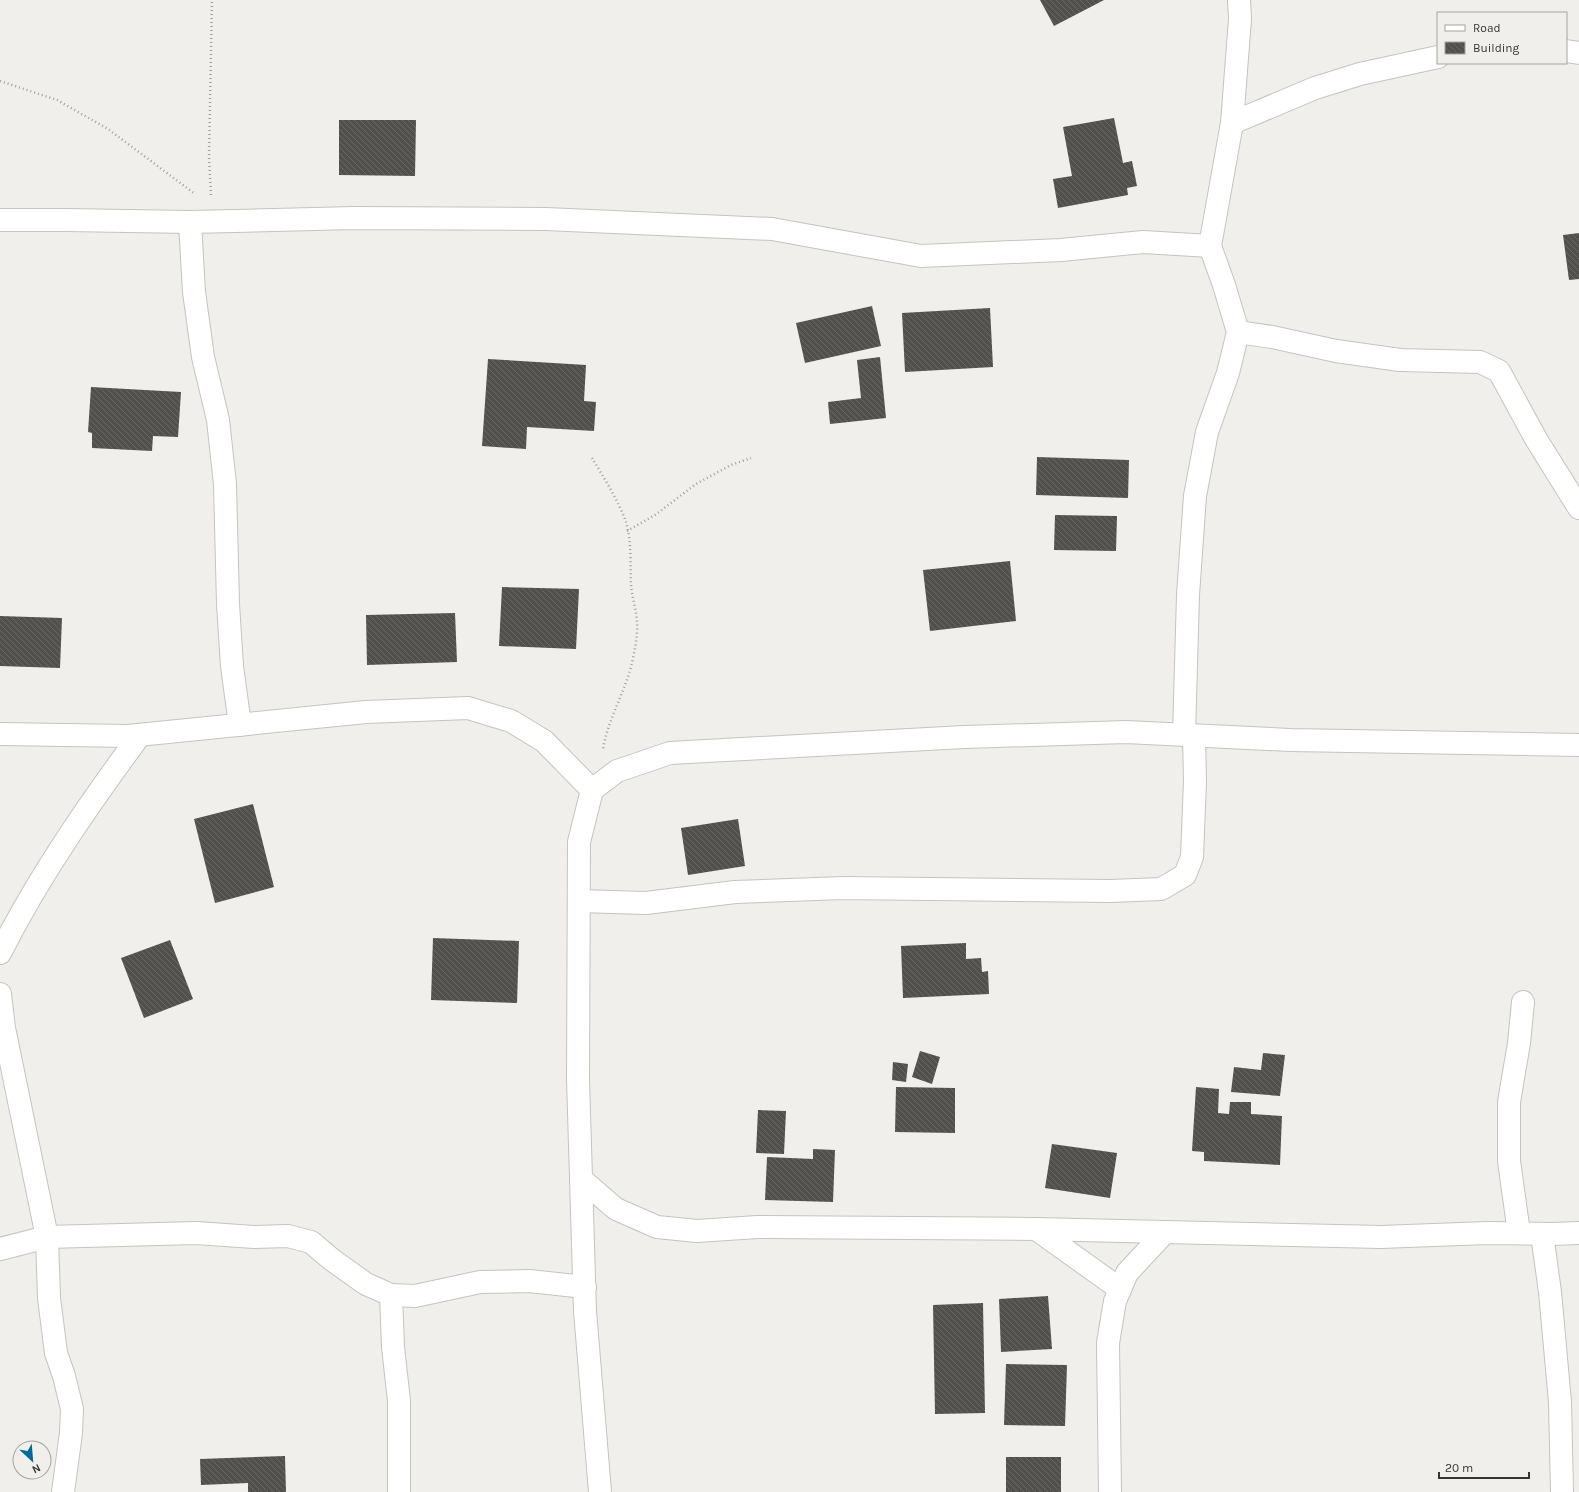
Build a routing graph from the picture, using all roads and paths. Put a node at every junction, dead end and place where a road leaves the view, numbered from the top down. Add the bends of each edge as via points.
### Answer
1 (212, 0) edge
2 (1239, 0) edge
3 (1567, 51) edge
4 (1579, 53) edge
5 (1437, 56) edge
6 (0, 81) edge
7 (1232, 123) junction
8 (220, 215) junction
9 (0, 220) edge
10 (190, 222) junction
11 (1210, 246) junction
12 (1238, 332) junction
13 (592, 458) dead end
14 (751, 458) dead end
15 (1579, 508) edge
16 (627, 531) junction
17 (240, 724) junction
18 (0, 734) edge
19 (140, 735) junction
20 (1189, 735) junction
21 (1578, 746) edge
22 (597, 787) junction
23 (579, 901) junction
24 (0, 952) edge
25 (0, 994) edge
26 (1523, 1002) dead end
27 (581, 1179) junction
28 (1036, 1229) junction
29 (1165, 1232) junction
30 (1519, 1233) junction
31 (1579, 1233) edge
32 (1542, 1234) junction
33 (47, 1238) junction
34 (0, 1249) edge
35 (584, 1287) junction
36 (1120, 1289) junction
37 (391, 1295) junction
38 (62, 1492) edge
39 (399, 1492) edge
40 (600, 1492) edge
41 (1110, 1492) edge
42 (1562, 1492) edge

1 - 8 path via 209,157
2 - 7 street via 1240,19
3 - 4 street
5 - 7 street via 1360,74 1315,88
6 - 8 path via 57,100 108,129
7 - 11 street
8 - 10 street
8 - 11 street via 546,219 772,228 921,256 1061,250 1143,242
9 - 10 street
10 - 17 street via 194,292 203,357 218,420 225,484 231,659
11 - 12 street
12 - 15 street via 1336,351 1400,360 1480,362 1499,371 1536,439
12 - 20 street via 1228,373 1207,432 1194,496 1188,595
13 - 16 path via 626,522
14 - 16 path via 696,484 656,514
16 - 22 path via 637,636 626,686 605,740
17 - 19 street
17 - 22 street via 366,712 468,708 511,721 544,741
18 - 19 street
19 - 24 street via 90,802 16,921
20 - 21 street via 1290,740
20 - 22 street via 1126,732 964,736 670,753 617,771
20 - 23 street via 1195,781 1192,857 1185,875 1161,889 843,888 735,892 646,903
22 - 23 street via 579,842
23 - 27 street via 578,1079
25 - 33 street via 7,1042
26 - 30 street via 1509,1102 1509,1161
27 - 28 street via 616,1209 665,1228 697,1231 757,1227
27 - 35 street
28 - 29 street
28 - 36 street
29 - 30 street via 1381,1237
29 - 36 street via 1127,1273
30 - 32 street
31 - 32 street
32 - 42 street via 1560,1402
33 - 34 street
33 - 37 street via 196,1233 288,1236 310,1242 366,1284
33 - 38 street via 49,1298 56,1353 72,1409
35 - 37 street via 529,1281 480,1282 415,1296
35 - 40 street
36 - 41 street via 1115,1301 1108,1343
37 - 39 street via 399,1400

